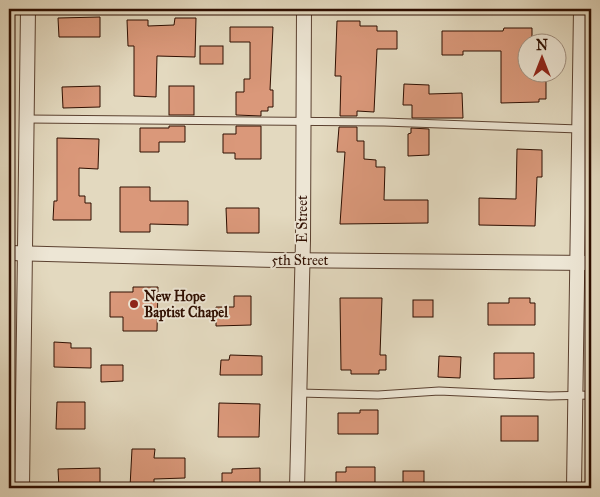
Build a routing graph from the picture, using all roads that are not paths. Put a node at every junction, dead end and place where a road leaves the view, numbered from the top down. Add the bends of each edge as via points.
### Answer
1 (28, 9) edge
2 (304, 9) edge
3 (581, 9) edge
4 (26, 119) junction
5 (302, 123) junction
6 (579, 129) junction
7 (25, 253) junction
8 (9, 254) edge
9 (302, 260) junction
10 (584, 264) edge
11 (299, 393) junction
12 (576, 394) junction
13 (591, 394) edge
14 (22, 488) edge
15 (298, 488) edge
16 (574, 488) edge

1 - 4 street
2 - 5 street, E Street
3 - 6 street
4 - 5 lane
4 - 7 street
5 - 6 lane via 384,122
5 - 9 street, E Street
6 - 10 street
7 - 8 street, 5th Street
7 - 9 street, 5th Street
7 - 14 street
9 - 10 street, 5th Street
9 - 11 street, E Street
10 - 12 street
11 - 12 lane via 378,395 440,391 549,396
11 - 15 street, E Street
12 - 13 lane
12 - 16 street

